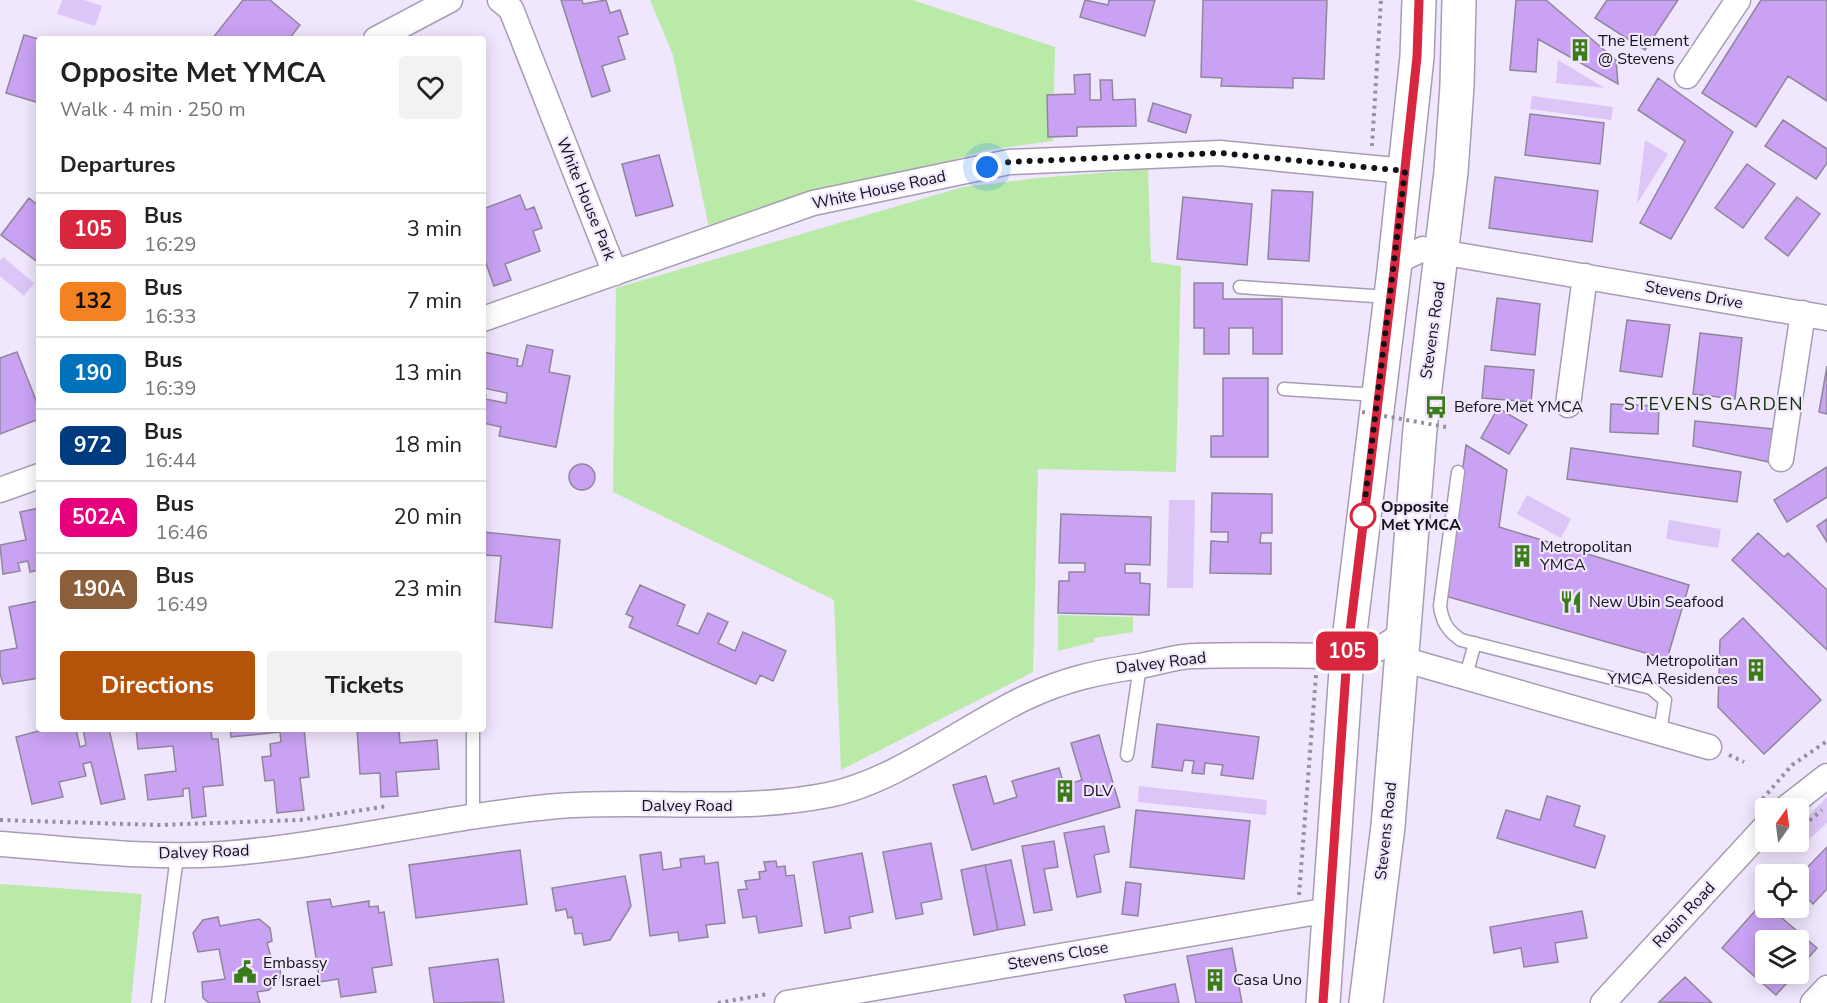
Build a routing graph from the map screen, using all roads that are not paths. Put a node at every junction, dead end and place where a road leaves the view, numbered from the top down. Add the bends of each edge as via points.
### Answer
1 (450, 0) edge
2 (500, 0) edge
3 (1419, 0) edge
4 (1459, 0) edge
5 (1738, 0) edge
6 (382, 36) edge
7 (1687, 76) dead end
8 (1405, 171) junction
9 (1451, 172) junction
10 (1400, 211) junction
11 (1443, 251) junction
12 (615, 273) junction
13 (1586, 276) junction
14 (1392, 284) junction
15 (1240, 287) dead end
16 (1803, 313) junction
17 (486, 318) edge
18 (1827, 318) edge
19 (1284, 389) dead end
20 (1369, 403) junction
21 (1568, 405) dead end
22 (1781, 459) dead end
23 (1458, 472) dead end
24 (36, 477) edge
25 (0, 489) edge
26 (1475, 643) junction
27 (1403, 646) junction
28 (1332, 656) junction
29 (1140, 666) junction
30 (1465, 679) junction
31 (473, 732) edge
32 (1660, 733) junction
33 (1714, 749) road end
34 (1127, 755) dead end
35 (1827, 776) edge
36 (1799, 798) edge
37 (473, 816) junction
38 (1755, 838) edge
39 (0, 844) edge
40 (177, 856) junction
41 (1313, 913) junction
42 (1827, 988) edge
43 (158, 1003) edge
44 (786, 1003) edge
45 (1323, 1003) edge
46 (1366, 1003) edge
47 (1603, 1003) edge
48 (1814, 1003) edge

1 - 6 street
2 - 12 street, White House Park via 510,9
3 - 8 main road
4 - 9 main road, Stevens Road
5 - 7 street
8 - 10 main road
8 - 12 street, White House Road via 1220,153 1009,162 813,203
9 - 10 main road via 1437,204 1420,212
9 - 11 main road, Stevens Road
10 - 14 main road
11 - 13 street, Stevens Drive
11 - 14 street, Stevens Drive via 1423,249 1404,258
11 - 27 main road, Stevens Road via 1420,429
12 - 17 street, White House Park
13 - 16 street, Stevens Drive
13 - 21 street
14 - 15 lane
14 - 20 main road
16 - 18 street, Stevens Drive
16 - 22 street
19 - 20 lane
20 - 28 main road
23 - 26 lane via 1440,606 1451,633
24 - 25 street
26 - 30 lane
26 - 32 lane via 1651,688 1665,700
27 - 28 street, Dalvey Road
27 - 30 street
27 - 46 main road, Stevens Road via 1388,826
28 - 29 street, Dalvey Road via 1190,656
28 - 41 main road
29 - 34 lane
29 - 37 street, Dalvey Road via 1069,679 926,753 831,795 750,806 563,806
30 - 32 street
31 - 37 lane
32 - 33 street
35 - 36 street
37 - 40 street, Dalvey Road via 281,848
38 - 47 street, Robin Road
39 - 40 street, Dalvey Road
40 - 43 lane
41 - 44 street, Stevens Close
41 - 45 main road
42 - 48 street

